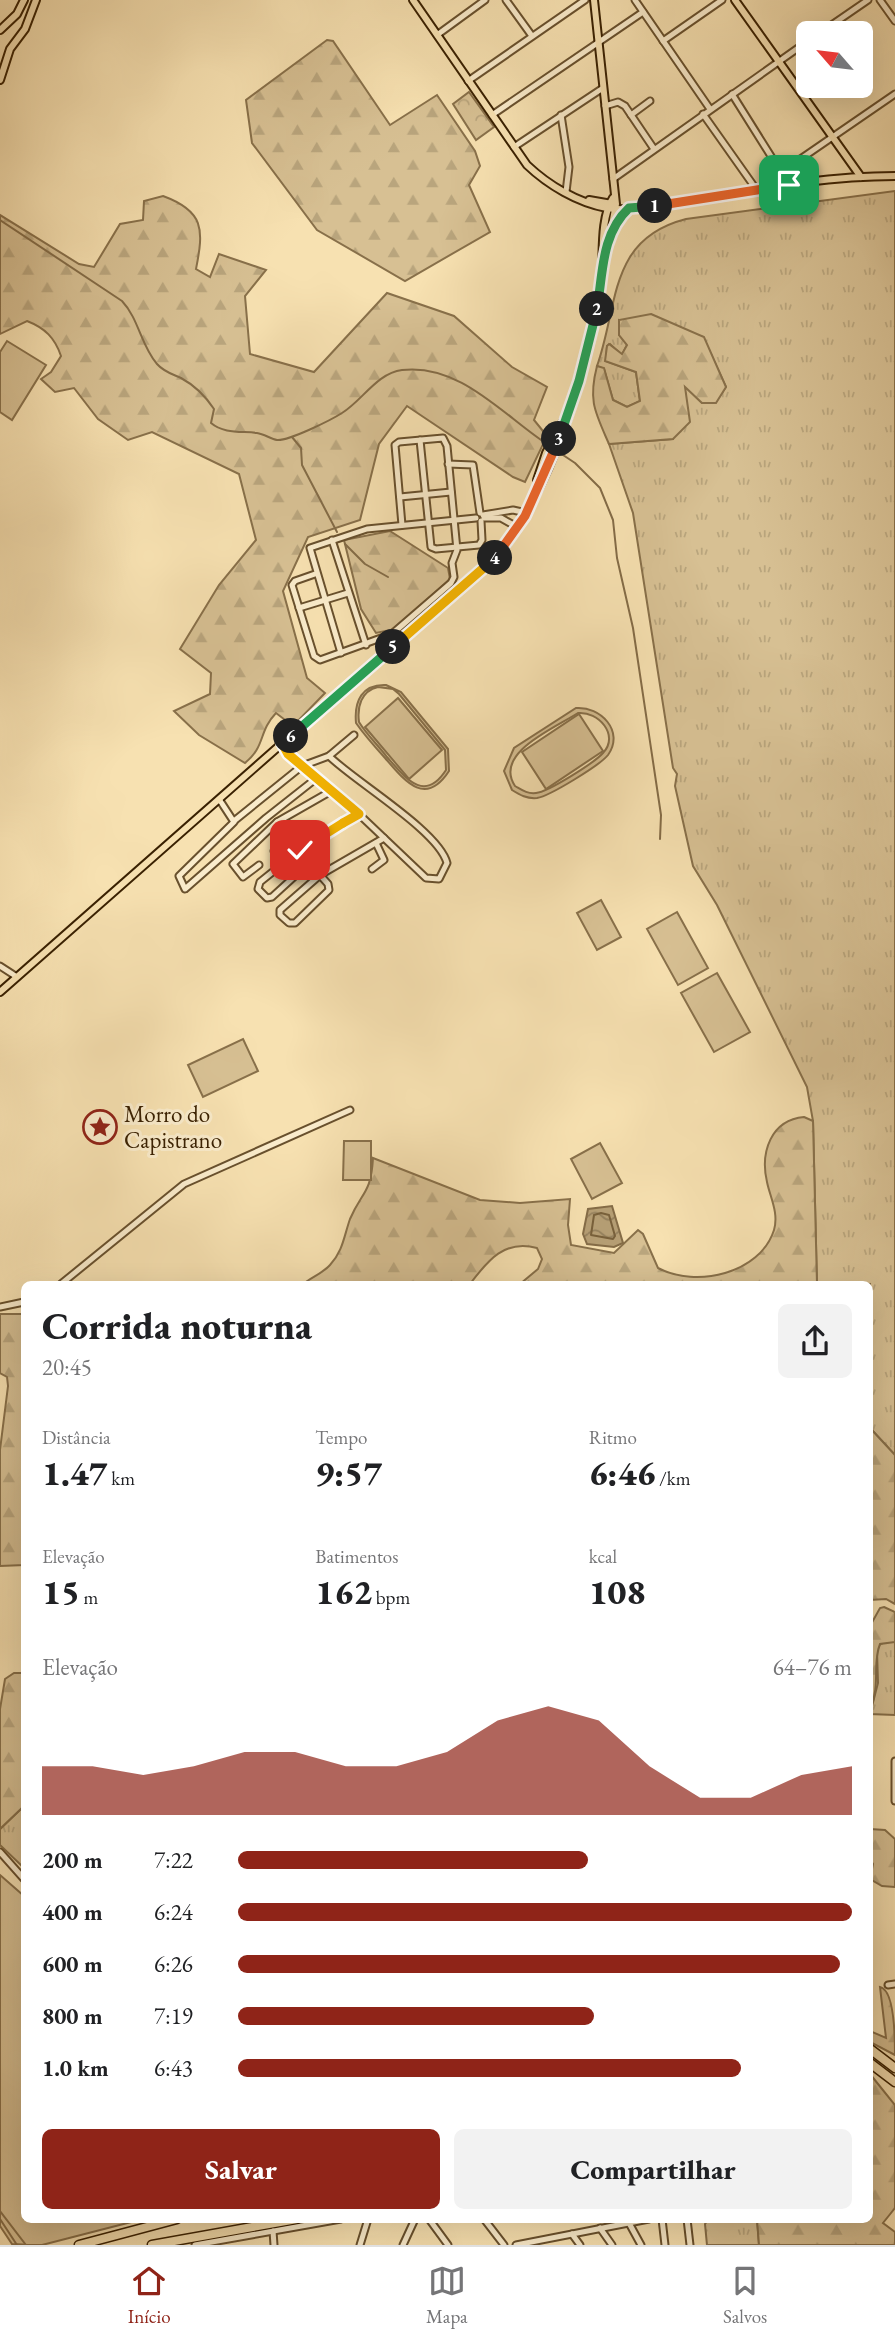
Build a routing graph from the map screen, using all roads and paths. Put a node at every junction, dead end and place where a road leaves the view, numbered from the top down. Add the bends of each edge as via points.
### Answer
1 (24, 0) edge
2 (36, 0) edge
3 (413, 0) edge
4 (422, 0) edge
5 (485, 0) edge
6 (506, 0) edge
7 (585, 0) edge
8 (635, 0) edge
9 (722, 0) edge
10 (735, 0) edge
11 (868, 0) edge
12 (880, 0) edge
13 (594, 3) edge
14 (418, 8) junction
15 (643, 12) junction
16 (837, 21) edge
17 (895, 21) edge
18 (0, 30) edge
19 (437, 35) junction
20 (532, 36) junction
21 (599, 41) junction
22 (663, 41) junction
23 (796, 49) edge
24 (778, 62) junction
25 (0, 80) edge
26 (468, 80) junction
27 (603, 88) junction
28 (732, 94) junction
29 (895, 94) edge
30 (650, 102) dead end
31 (605, 106) junction
32 (710, 109) junction
33 (704, 114) junction
34 (492, 115) junction
35 (561, 115) junction
36 (631, 115) junction
37 (832, 136) junction
38 (514, 147) junction
39 (654, 149) junction
40 (611, 169) junction
41 (783, 171) junction
42 (619, 173) junction
43 (895, 176) edge
44 (861, 177) junction
45 (612, 181) junction
46 (789, 185) junction
47 (765, 188) junction
48 (756, 189) junction
49 (566, 192) junction
50 (616, 206) junction
51 (611, 231) junction
52 (603, 262) junction
53 (420, 440) junction
54 (449, 464) junction
55 (451, 492) junction
56 (425, 495) junction
57 (400, 497) junction
58 (481, 517) junction
59 (454, 520) junction
60 (520, 520) junction
61 (428, 522) junction
62 (402, 525) junction
63 (332, 540) junction
64 (457, 547) junction
65 (315, 574) junction
66 (348, 593) junction
67 (323, 600) junction
68 (299, 608) junction
69 (366, 645) junction
70 (341, 653) junction
71 (354, 735) dead end
72 (282, 743) junction
73 (329, 756) junction
74 (302, 766) junction
75 (318, 777) junction
76 (333, 790) junction
77 (219, 799) junction
78 (359, 814) junction
79 (234, 821) junction
80 (277, 822) junction
81 (306, 828) dead end
82 (289, 838) junction
83 (384, 838) junction
84 (376, 843) junction
85 (300, 850) junction
86 (274, 851) dead end
87 (259, 865) dead end
88 (372, 869) dead end
89 (320, 875) junction
90 (0, 966) edge
91 (17, 977) junction
92 (0, 992) edge
93 (350, 1110) dead end
94 (65, 1281) edge
95 (21, 1303) edge
96 (0, 1307) edge
97 (895, 1761) edge
98 (895, 1801) edge
99 (0, 1852) edge
100 (21, 1876) edge
101 (873, 2051) edge
102 (873, 2065) edge
103 (895, 2068) edge
104 (895, 2082) edge
105 (162, 2223) edge
106 (276, 2223) edge
107 (318, 2223) edge
108 (367, 2223) edge
109 (413, 2223) edge
110 (432, 2223) edge
111 (487, 2223) edge
112 (629, 2223) joint
113 (663, 2223) edge
114 (687, 2223) edge
115 (600, 2228) junction
116 (273, 2231) junction
117 (572, 2234) junction
118 (546, 2239) junction
119 (168, 2244) edge
120 (79, 2245) edge
121 (152, 2245) edge
122 (195, 2245) edge
123 (274, 2245) edge
124 (360, 2245) edge
125 (402, 2245) edge
126 (448, 2245) edge
127 (504, 2245) edge
128 (516, 2245) edge
129 (550, 2245) edge
130 (580, 2245) edge
131 (612, 2245) edge
132 (641, 2245) edge
133 (665, 2245) edge
134 (690, 2245) edge

1 - 18 main road
2 - 25 main road via 10,49
3 - 14 main road
4 - 14 street
5 - 19 street
6 - 20 street
7 - 13 street
7 - 20 street
8 - 15 street
9 - 22 street
10 - 24 main road
11 - 16 street
12 - 17 street
13 - 21 main road
14 - 19 main road
15 - 21 street
15 - 22 street
19 - 26 main road
20 - 26 street
21 - 27 main road
21 - 34 street
22 - 32 street
23 - 24 street
24 - 28 street
24 - 37 main road
26 - 34 main road
27 - 31 main road
27 - 35 street
28 - 32 street
28 - 41 street
29 - 37 street
30 - 36 street
31 - 36 street via 621,103
31 - 40 main road
32 - 33 street
33 - 39 street
33 - 48 street
34 - 38 main road
35 - 38 street
35 - 49 street via 569,167
36 - 39 street
37 - 41 street
37 - 44 main road
38 - 49 main road via 541,178
39 - 42 street
40 - 42 street
40 - 45 main road
41 - 46 street
41 - 47 street
42 - 45 street
43 - 44 main road
44 - 46 main road
45 - 50 main road
46 - 47 main road
47 - 48 main road
48 - 50 main road
49 - 50 main road
50 - 51 main road
50 - 51 main road
50 - 52 main road
51 - 52 main road
52 - 60 main road via 589,346 568,415
53 - 54 street via 444,439
53 - 56 street
53 - 57 street via 395,445
54 - 55 street
54 - 58 street via 473,465
55 - 56 street
55 - 59 street
56 - 57 street
56 - 61 street
57 - 62 street
58 - 59 street
58 - 60 street
58 - 60 street via 513,510
58 - 64 street via 481,544
59 - 61 street
59 - 64 street
60 - 72 main road via 502,551 483,569
61 - 62 street
61 - 64 street via 431,547
62 - 63 street
63 - 65 street via 309,549
63 - 66 street
64 - 69 street via 451,583 394,633
65 - 67 street
65 - 68 street via 293,583
66 - 67 street
66 - 69 street
67 - 68 street
67 - 70 street
68 - 70 street via 315,657 321,660
69 - 70 street
71 - 73 street
72 - 74 street
72 - 77 main road
73 - 74 street
73 - 83 street via 351,777 394,805 440,850 447,863 443,874 434,881 426,878
74 - 75 street
74 - 79 street
75 - 76 street
75 - 79 street via 185,889 179,876
76 - 78 street
76 - 80 street
77 - 79 street
77 - 91 main road
78 - 83 street
78 - 85 street
80 - 82 street
80 - 87 street via 233,864 243,877
81 - 82 street
82 - 86 street
83 - 84 street
84 - 88 street via 384,860
84 - 89 street
85 - 85 street via 260,882 258,888 267,898 307,865
89 - 89 street via 280,910 289,923 295,923 329,890
90 - 91 street
91 - 92 main road
93 - 94 street via 184,1184
95 - 96 street
97 - 98 street
99 - 100 street
101 - 103 highway
102 - 104 highway
105 - 120 highway
106 - 119 highway
107 - 116 street
108 - 124 street
109 - 125 street
110 - 126 street
111 - 127 street
112 - 115 street
112 - 132 street
113 - 133 street
114 - 134 street
115 - 117 street
115 - 131 street
116 - 122 street
116 - 123 street
117 - 118 street
117 - 130 street
118 - 128 street
118 - 129 street
119 - 121 highway

